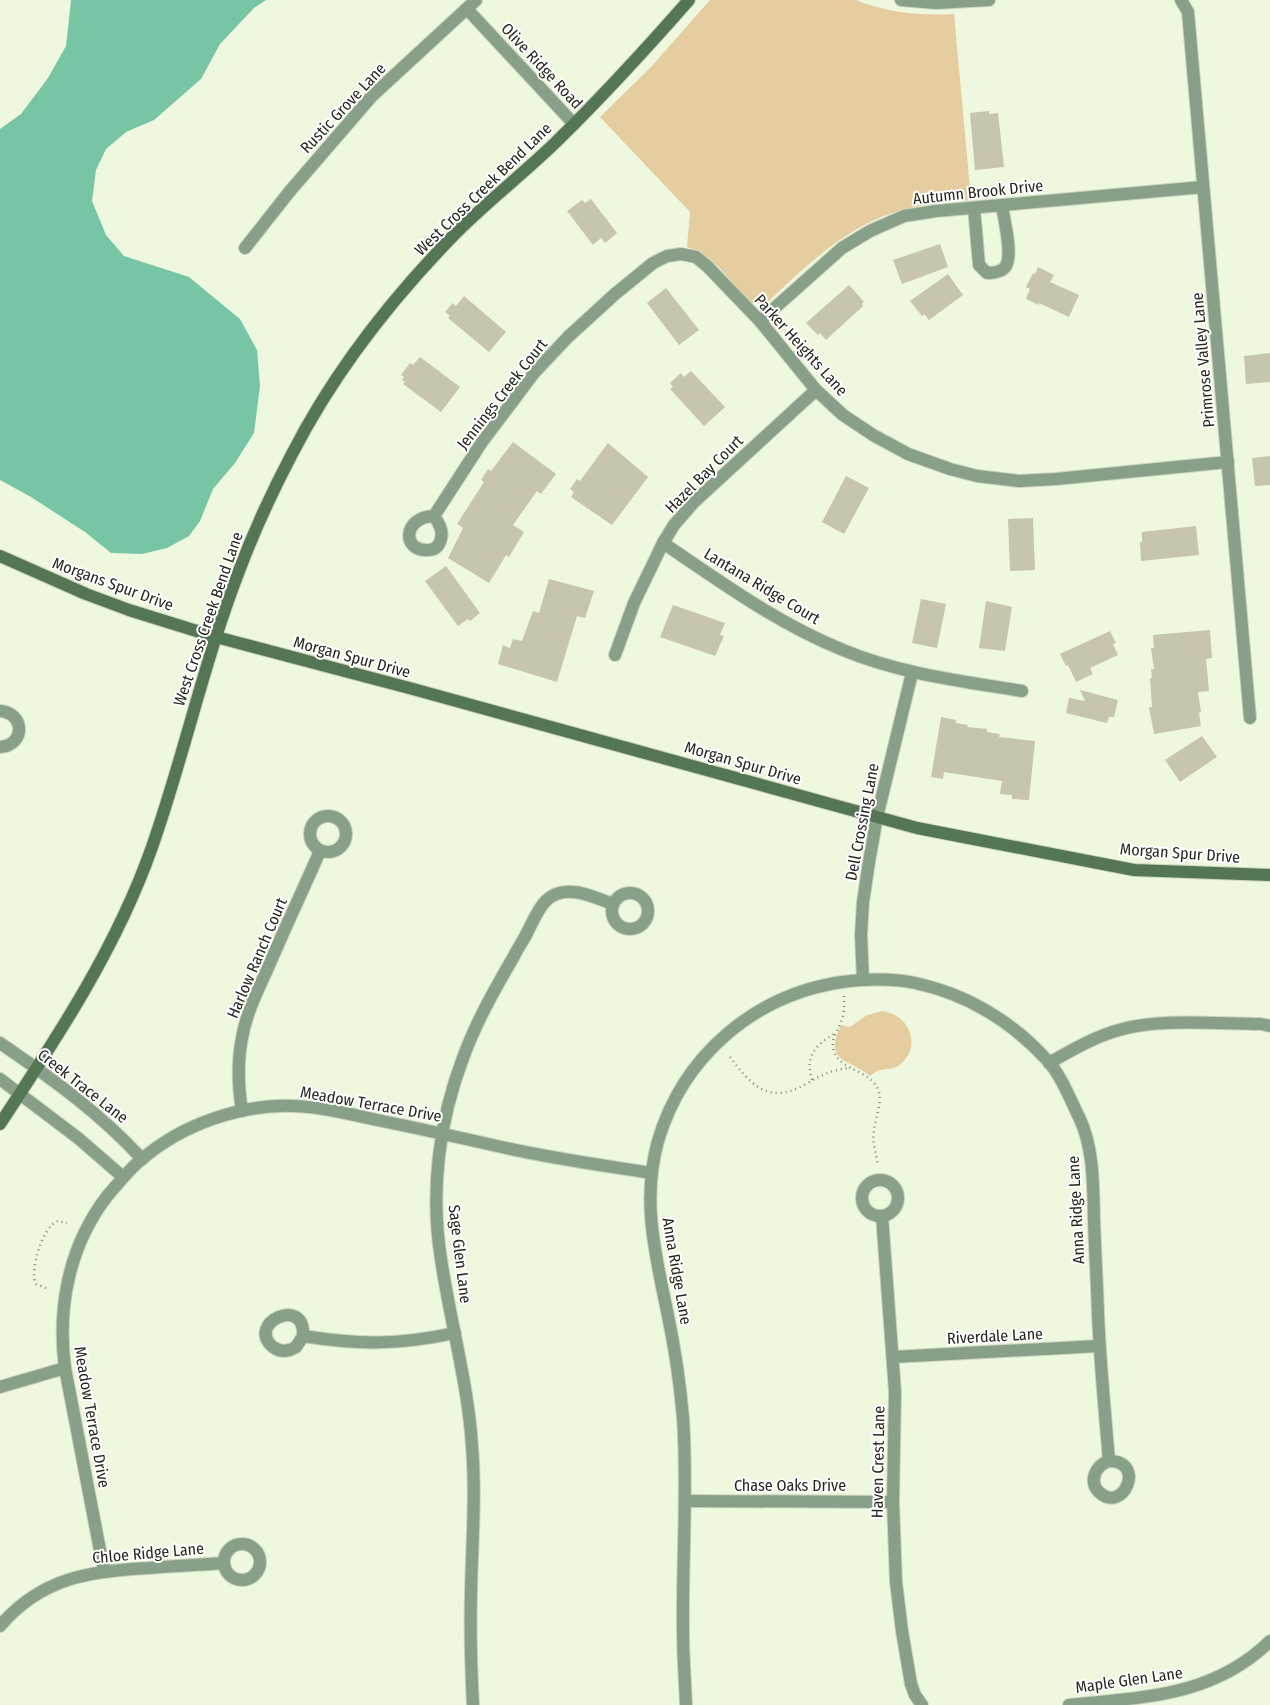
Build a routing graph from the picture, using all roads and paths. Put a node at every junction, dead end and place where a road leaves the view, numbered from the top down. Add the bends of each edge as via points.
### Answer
1 (476, 0) edge
2 (689, 0) edge
3 (901, 0) edge
4 (989, 0) edge
5 (1181, 0) edge
6 (936, 2) edge
7 (467, 9) junction
8 (574, 124) junction
9 (1203, 187) junction
10 (1002, 206) junction
11 (974, 208) junction
12 (245, 248) dead end
13 (681, 254) joint
14 (760, 321) junction
15 (816, 390) junction
16 (1228, 462) junction
17 (434, 516) dead end
18 (663, 543) junction
19 (0, 556) edge
20 (216, 637) junction
21 (615, 655) dead end
22 (912, 673) junction
23 (1022, 691) dead end
24 (0, 711) edge
25 (1250, 718) dead end
26 (0, 747) edge
27 (877, 818) junction
28 (320, 851) dead end
29 (1270, 875) edge
30 (613, 904) dead end
31 (863, 980) junction
32 (844, 992) dead end
33 (1270, 1026) edge
34 (835, 1033) junction
35 (0, 1043) edge
36 (730, 1056) dead end
37 (1049, 1063) junction
38 (852, 1068) junction
39 (37, 1069) junction
40 (0, 1079) edge
41 (813, 1080) junction
42 (20, 1094) junction
43 (242, 1111) junction
44 (0, 1124) edge
45 (442, 1133) junction
46 (142, 1159) junction
47 (878, 1165) dead end
48 (652, 1173) junction
49 (123, 1177) junction
50 (882, 1216) dead end
51 (67, 1223) dead end
52 (46, 1288) dead end
53 (455, 1333) junction
54 (303, 1336) dead end
55 (1099, 1346) junction
56 (893, 1357) junction
57 (65, 1368) junction
58 (0, 1387) edge
59 (1109, 1461) dead end
60 (685, 1501) junction
61 (894, 1502) junction
62 (224, 1563) dead end
63 (104, 1571) junction
64 (0, 1626) edge
65 (1270, 1641) edge
66 (474, 1705) edge
67 (686, 1705) edge
68 (922, 1705) edge
69 (1069, 1705) edge

1 - 7 street, Rustic Grove Lane
2 - 8 main road, West Cross Creek Bend Lane
3 - 6 street
4 - 6 street
5 - 9 street, Primrose Valley Lane via 1188,12
7 - 8 street, Olive Ridge Road
7 - 12 street, Rustic Grove Lane via 372,96
8 - 20 main road, West Cross Creek Bend Lane via 453,236 385,310 319,405 292,453 242,562
9 - 10 street, Autumn Brook Drive
9 - 16 street, Primrose Valley Lane
10 - 11 street, Autumn Brook Drive
10 - 11 street via 1009,258 1005,268 988,273 980,265
11 - 14 street, Autumn Brook Drive via 904,216 870,231 842,248
13 - 14 street, Parker Heights Lane via 696,257 707,266
13 - 17 street, Jennings Creek Court via 653,263 614,294 534,373 482,442
14 - 15 street, Parker Heights Lane
15 - 16 street, Parker Heights Lane via 843,415 908,454 977,476 1038,480
15 - 18 street, Hazel Bay Court via 694,502
16 - 25 street, Primrose Valley Lane
18 - 21 street, Hazel Bay Court via 634,603
18 - 22 street, Lantana Ridge Court via 794,627 843,650
19 - 20 main road, Morgans Spur Drive via 86,594
20 - 27 main road, Morgan Spur Drive
20 - 39 main road, West Cross Creek Bend Lane via 151,849 86,990
22 - 23 street, Lantana Ridge Court
22 - 27 street, Dell Crossing Lane
24 - 26 street via 13,715 19,730 12,744
27 - 29 main road, Morgan Spur Drive via 1134,870
27 - 31 street, Dell Crossing Lane via 863,902
28 - 43 street, Harlow Ranch Court via 246,1022 238,1067
30 - 45 street, Sage Glen Lane via 568,892 553,896 538,909 463,1057
31 - 37 street, Anna Ridge Lane via 917,983 974,1003 1010,1026
31 - 48 street, Anna Ridge Lane via 818,987 783,999 754,1013 724,1036 693,1069 677,1095 661,1133
32 - 34 path via 844,1012
33 - 37 street via 1164,1024 1133,1027 1092,1040
34 - 38 path via 835,1054
34 - 41 path via 814,1050 810,1063
35 - 39 street, Creek Trace Lane
36 - 41 path via 748,1080 768,1092 790,1091
37 - 55 street, Anna Ridge Lane via 1082,1122 1090,1150
38 - 41 path via 828,1072
38 - 47 path via 869,1077 879,1095 874,1132
39 - 42 main road, West Cross Creek Bend Lane
39 - 46 street, Creek Trace Lane via 96,1114
40 - 42 street
42 - 44 main road, West Cross Creek Bend Lane
42 - 49 street
43 - 45 street, Meadow Terrace Drive via 276,1106 310,1107
43 - 46 street, Meadow Terrace Drive via 189,1129
45 - 48 street, Meadow Terrace Drive via 533,1154
45 - 53 street, Sage Glen Lane via 437,1226
46 - 49 street, Meadow Terrace Drive
48 - 60 street, Anna Ridge Lane via 652,1232 680,1387
49 - 57 street, Meadow Terrace Drive via 89,1224 67,1280 61,1335
50 - 56 street, Haven Crest Lane
51 - 52 path via 58,1220 51,1224 38,1254 33,1277 36,1284
53 - 54 street via 411,1341 372,1343
53 - 66 street, Sage Glen Lane via 469,1412 474,1482 471,1638
55 - 56 street, Riverdale Lane
55 - 59 street, Anna Ridge Lane
56 - 61 street, Haven Crest Lane
57 - 58 street
57 - 63 street, Meadow Terrace Drive
60 - 61 street, Chase Oaks Drive
60 - 67 street, Anna Ridge Lane via 683,1629
61 - 68 street, Haven Crest Lane via 896,1582 902,1631 911,1684
62 - 63 street, Chloe Ridge Lane
63 - 64 street, Chloe Ridge Lane via 53,1586 26,1602
65 - 69 street, Maple Glen Lane via 1229,1672 1195,1686 1162,1694

